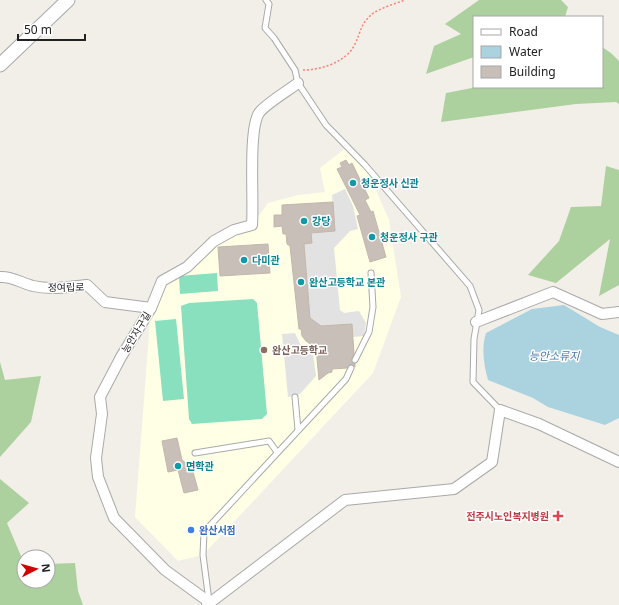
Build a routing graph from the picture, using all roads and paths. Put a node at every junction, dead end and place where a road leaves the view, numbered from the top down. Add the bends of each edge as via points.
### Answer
1 (68, 0) edge
2 (266, 0) edge
3 (405, 0) edge
4 (0, 65) edge
5 (295, 70) junction
6 (298, 83) junction
7 (371, 273) dead end
8 (0, 277) edge
9 (151, 308) junction
10 (619, 312) edge
11 (476, 322) junction
12 (355, 360) dead end
13 (351, 368) dead end
14 (295, 397) dead end
15 (500, 410) junction
16 (298, 430) junction
17 (277, 452) junction
18 (195, 453) dead end
19 (619, 462) edge
20 (208, 604) edge

1 - 4 street
2 - 5 lane via 269,4 265,28
3 - 5 path via 372,14 359,30 355,45 334,63 317,70
5 - 6 lane
6 - 9 street, 능안자구길 via 259,112 254,124 252,225 234,230 214,241 187,266 162,281
6 - 11 lane via 326,125 365,165 470,286 479,310
7 - 12 lane via 374,307 369,332
8 - 9 street, 정여립로 via 8,276 33,286 60,289 87,285 105,302
9 - 20 street, 능안자구길 via 100,397 102,414 96,458 98,477 114,518 165,570
10 - 11 street via 602,314 554,292
11 - 15 lane via 473,382
13 - 16 lane via 346,379
14 - 16 lane
15 - 19 street via 539,424
15 - 20 street via 492,462 454,489 345,500
16 - 17 lane
17 - 18 lane via 269,441
17 - 20 lane via 204,532 203,555

